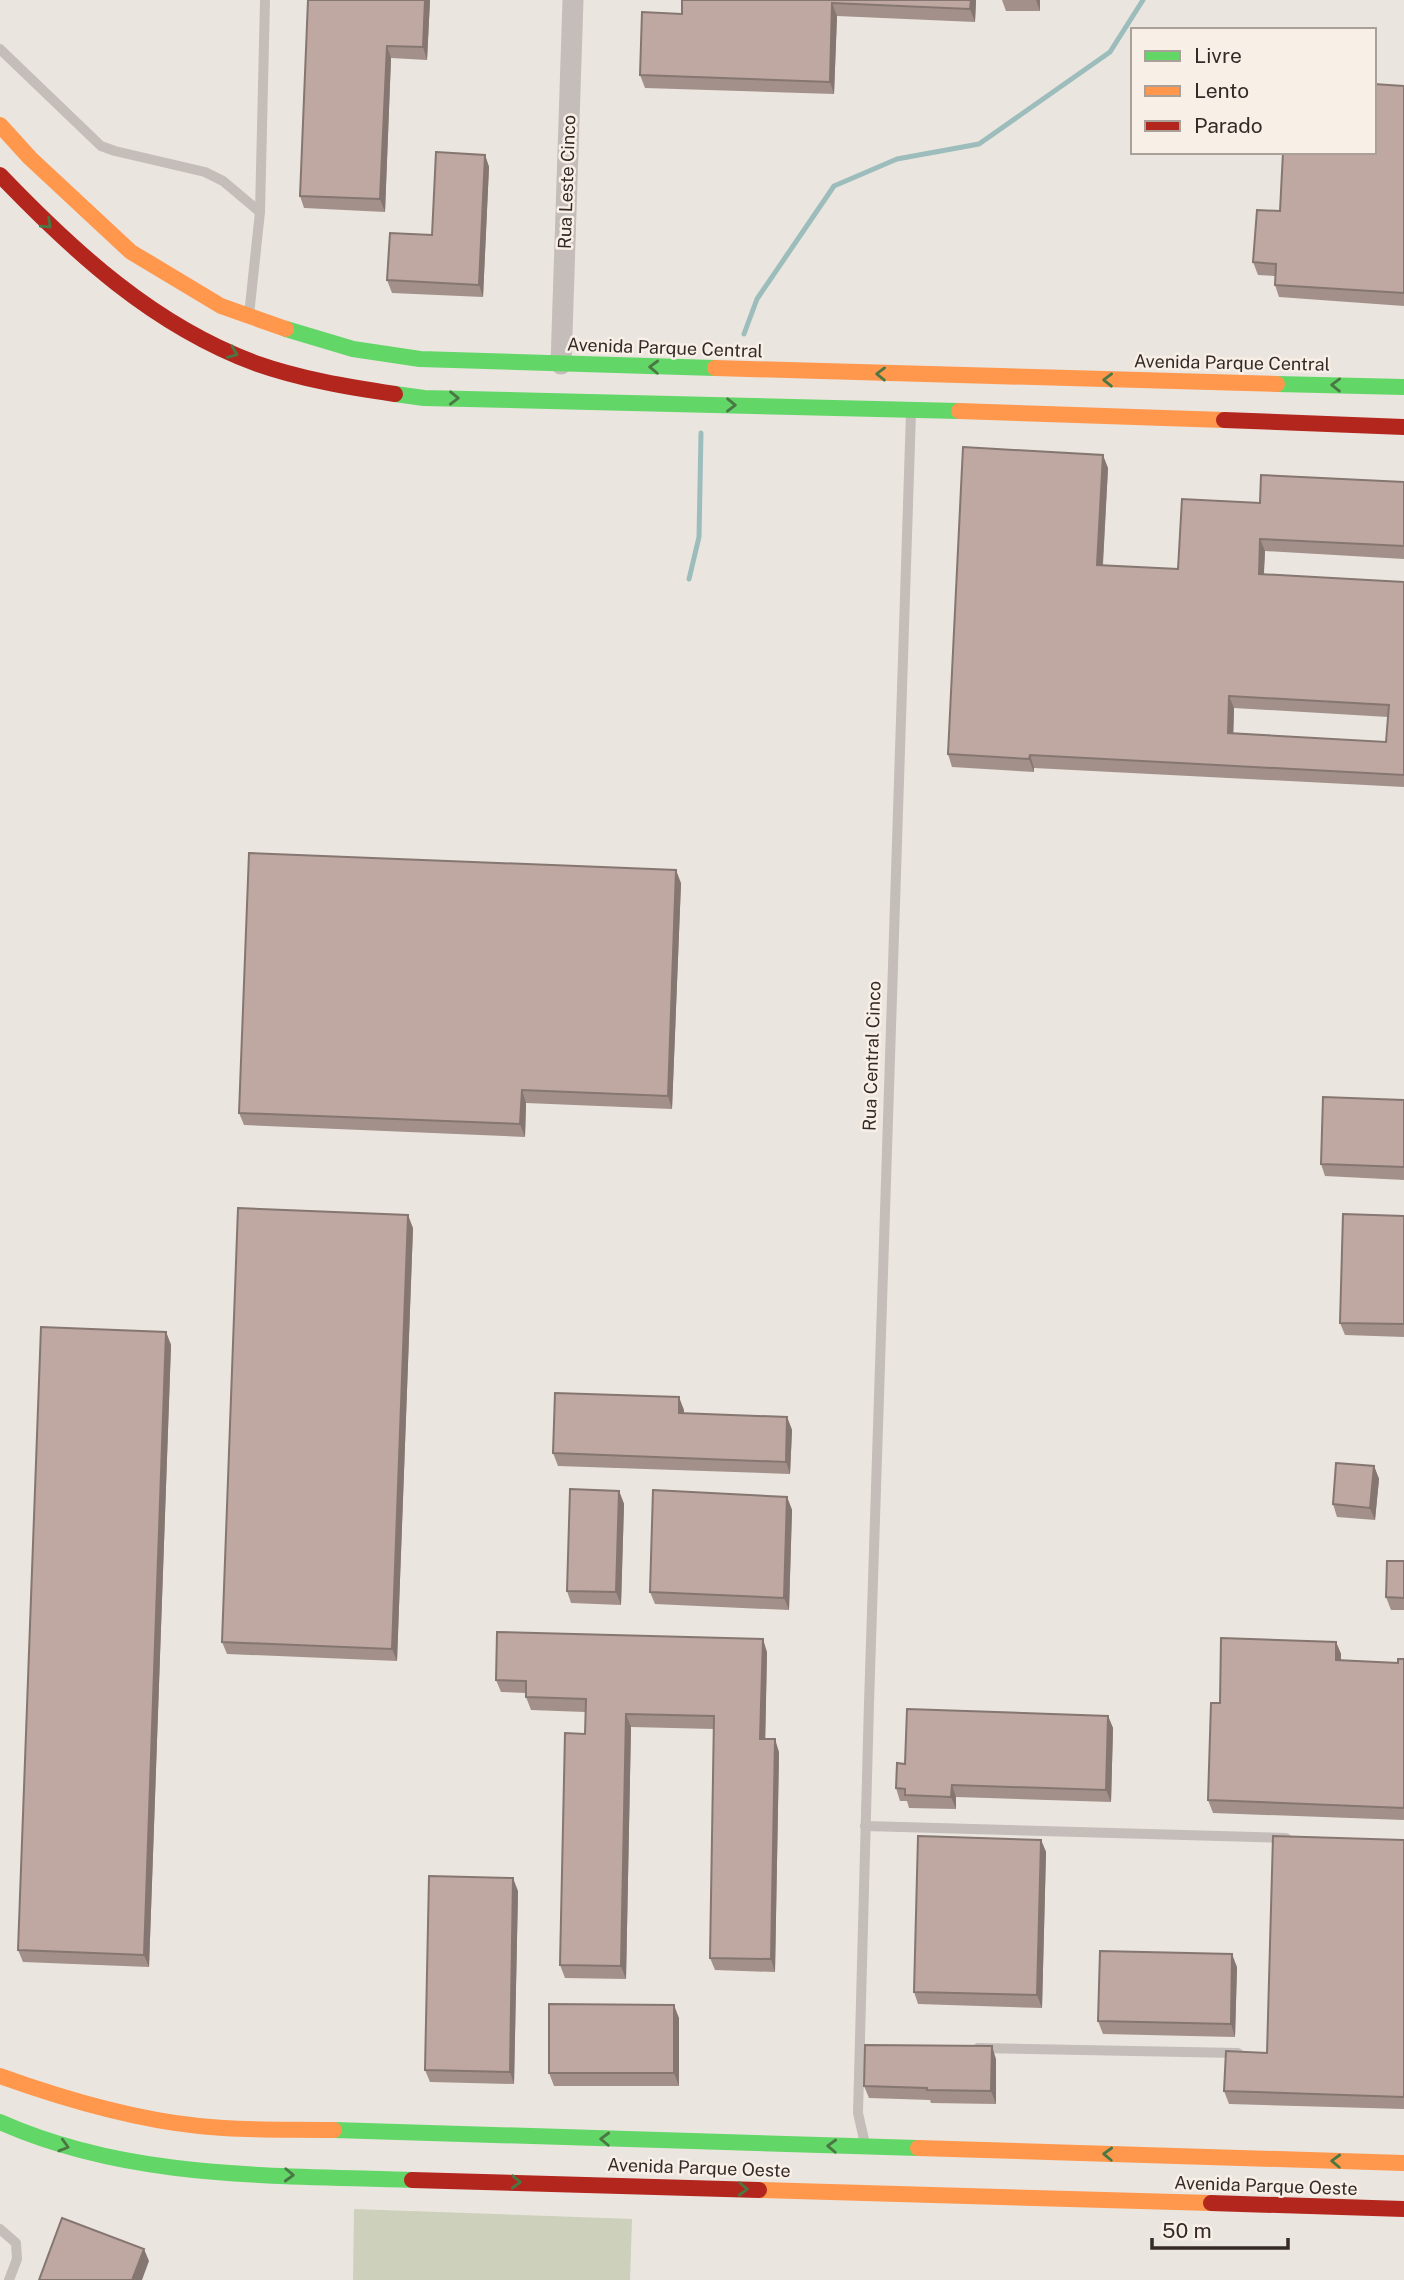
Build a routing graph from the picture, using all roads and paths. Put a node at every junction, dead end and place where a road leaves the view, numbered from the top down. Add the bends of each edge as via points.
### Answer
1 (265, 0) edge
2 (573, 0) edge
3 (0, 49) edge
4 (0, 125) edge
5 (0, 175) edge
6 (260, 212) junction
7 (249, 317) junction
8 (561, 364) junction
9 (1404, 387) edge
10 (911, 409) junction
11 (1404, 427) edge
12 (865, 1826) junction
13 (1293, 1838) edge
14 (859, 2045) junction
15 (873, 2045) edge
16 (970, 2048) edge
17 (1247, 2053) edge
18 (0, 2076) edge
19 (0, 2122) edge
20 (257, 2127) junction
21 (866, 2147) junction
22 (258, 2163) junction
23 (1404, 2163) edge
24 (1404, 2209) edge
25 (0, 2229) edge
26 (9, 2280) edge

1 - 6 lane
2 - 8 street, Rua Leste Cinco
3 - 6 lane via 102,146 205,172
4 - 7 main road, Avenida Parque Central via 131,252 200,295
5 -> 10 main road via 101,274 153,313 206,342 302,377 424,398
6 - 7 lane
7 - 8 main road, Avenida Parque Central via 326,342 420,359
9 -> 8 main road, Avenida Parque Central
10 - 11 main road
10 - 12 lane, Rua Central Cinco
12 - 13 lane
12 - 14 lane, Rua Central Cinco
14 - 15 lane
14 - 21 lane, Rua Central Cinco via 858,2113
16 - 17 lane
18 - 20 main road, Avenida Parque Oeste via 135,2115 200,2126
19 -> 22 main road, Avenida Parque Oeste via 29,2136 120,2161 146,2165
21 -> 20 main road, Avenida Parque Oeste
20 - 22 main road
23 -> 21 main road, Avenida Parque Oeste
22 -> 24 main road, Avenida Parque Oeste
25 - 26 lane via 16,2243 17,2259

